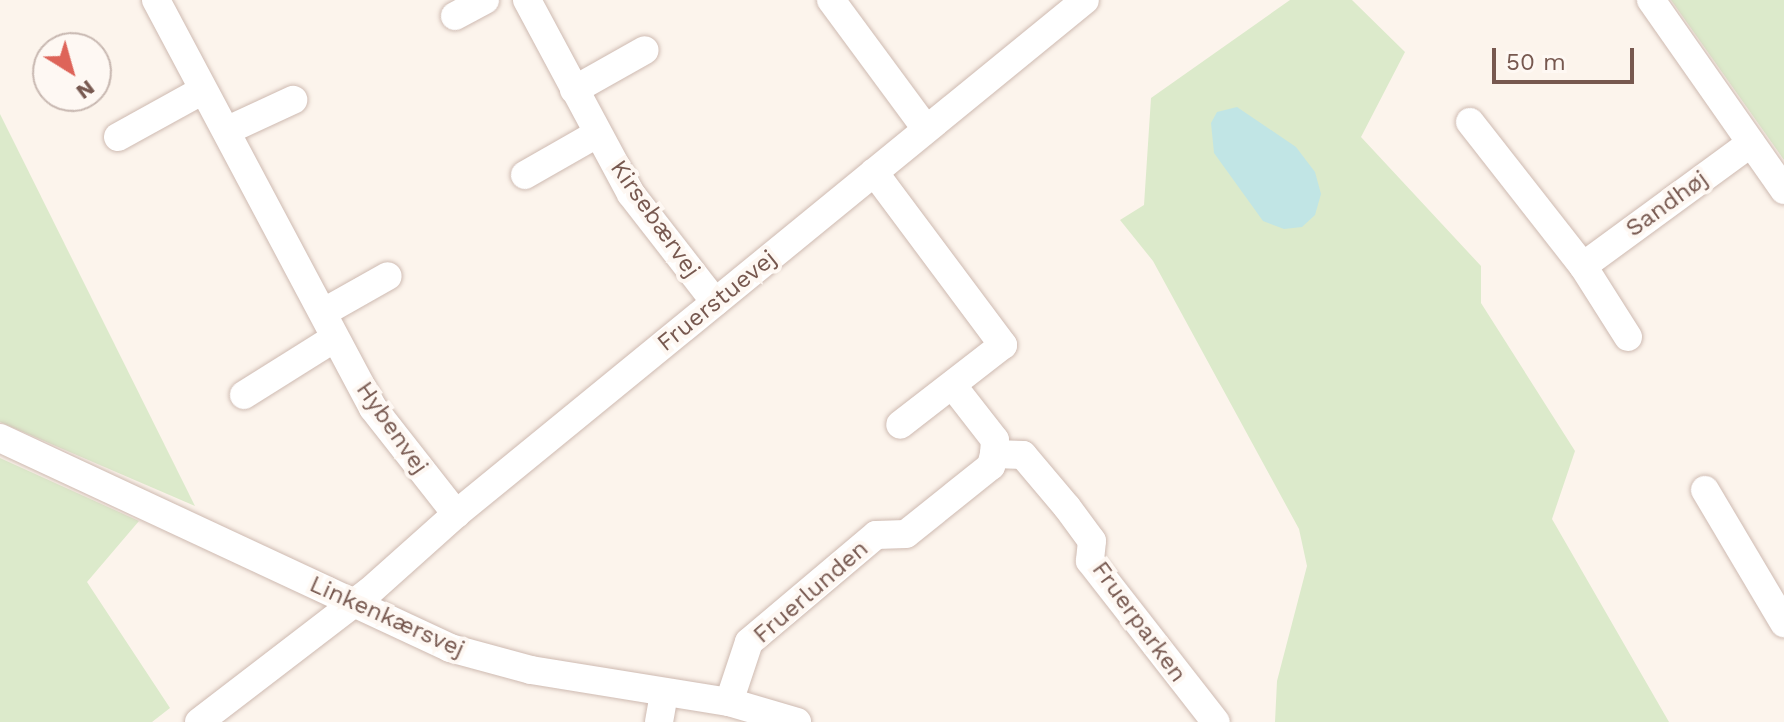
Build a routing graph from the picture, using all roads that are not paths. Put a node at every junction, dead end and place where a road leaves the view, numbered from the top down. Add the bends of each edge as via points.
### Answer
1 (156, 0) edge
2 (485, 0) edge
3 (527, 0) edge
4 (831, 0) edge
5 (1085, 0) edge
6 (1651, 0) edge
7 (455, 16) dead end
8 (645, 50) dead end
9 (203, 90) junction
10 (574, 90) junction
11 (293, 100) dead end
12 (1470, 122) dead end
13 (926, 129) junction
14 (228, 130) junction
15 (597, 134) junction
16 (118, 137) dead end
17 (1751, 143) junction
18 (874, 172) junction
19 (525, 175) dead end
20 (1784, 190) edge
21 (1583, 266) junction
22 (388, 276) dead end
23 (715, 302) junction
24 (329, 325) junction
25 (1628, 337) dead end
26 (953, 386) junction
27 (244, 395) dead end
28 (900, 425) dead end
29 (0, 438) edge
30 (994, 454) junction
31 (1705, 490) dead end
32 (456, 514) junction
33 (351, 602) junction
34 (1784, 623) edge
35 (729, 702) junction
36 (662, 708) edge
37 (199, 722) edge
38 (797, 722) edge
39 (1216, 722) edge

1 - 9 street, Hybenvej
2 - 7 street
3 - 10 street, Kirsebærvej
4 - 13 street
5 - 13 street, Fruerstuevej
6 - 17 street
8 - 10 street
9 - 14 street, Hybenvej
9 - 16 street
10 - 15 street, Kirsebærvej
11 - 14 street
12 - 21 street
13 - 18 street, Fruerstuevej
14 - 24 street, Hybenvej
15 - 19 street, Kirsebærvej
15 - 23 street, Kirsebærvej via 631,194
17 - 20 street
17 - 21 street, Sandhøj
18 - 23 street, Fruerstuevej
18 - 26 street via 1003,345
21 - 25 street
22 - 24 street
23 - 32 street, Fruerstuevej
24 - 27 street
24 - 32 street, Hybenvej via 373,408
26 - 28 street
26 - 30 street via 995,440
29 - 33 street, Linkenkærsvej
30 - 35 street, Fruerlunden via 991,466 906,534 876,535 749,642
30 - 39 street, Fruerparken via 1023,455 1067,507 1092,541 1090,561
31 - 34 street
32 - 33 street, Fruerstuevej
33 - 36 street, Linkenkærsvej via 482,658
33 - 37 street, Fruerstuevej via 302,647
35 - 36 street, Linkenkærsvej
35 - 38 street, Linkenkærsvej

